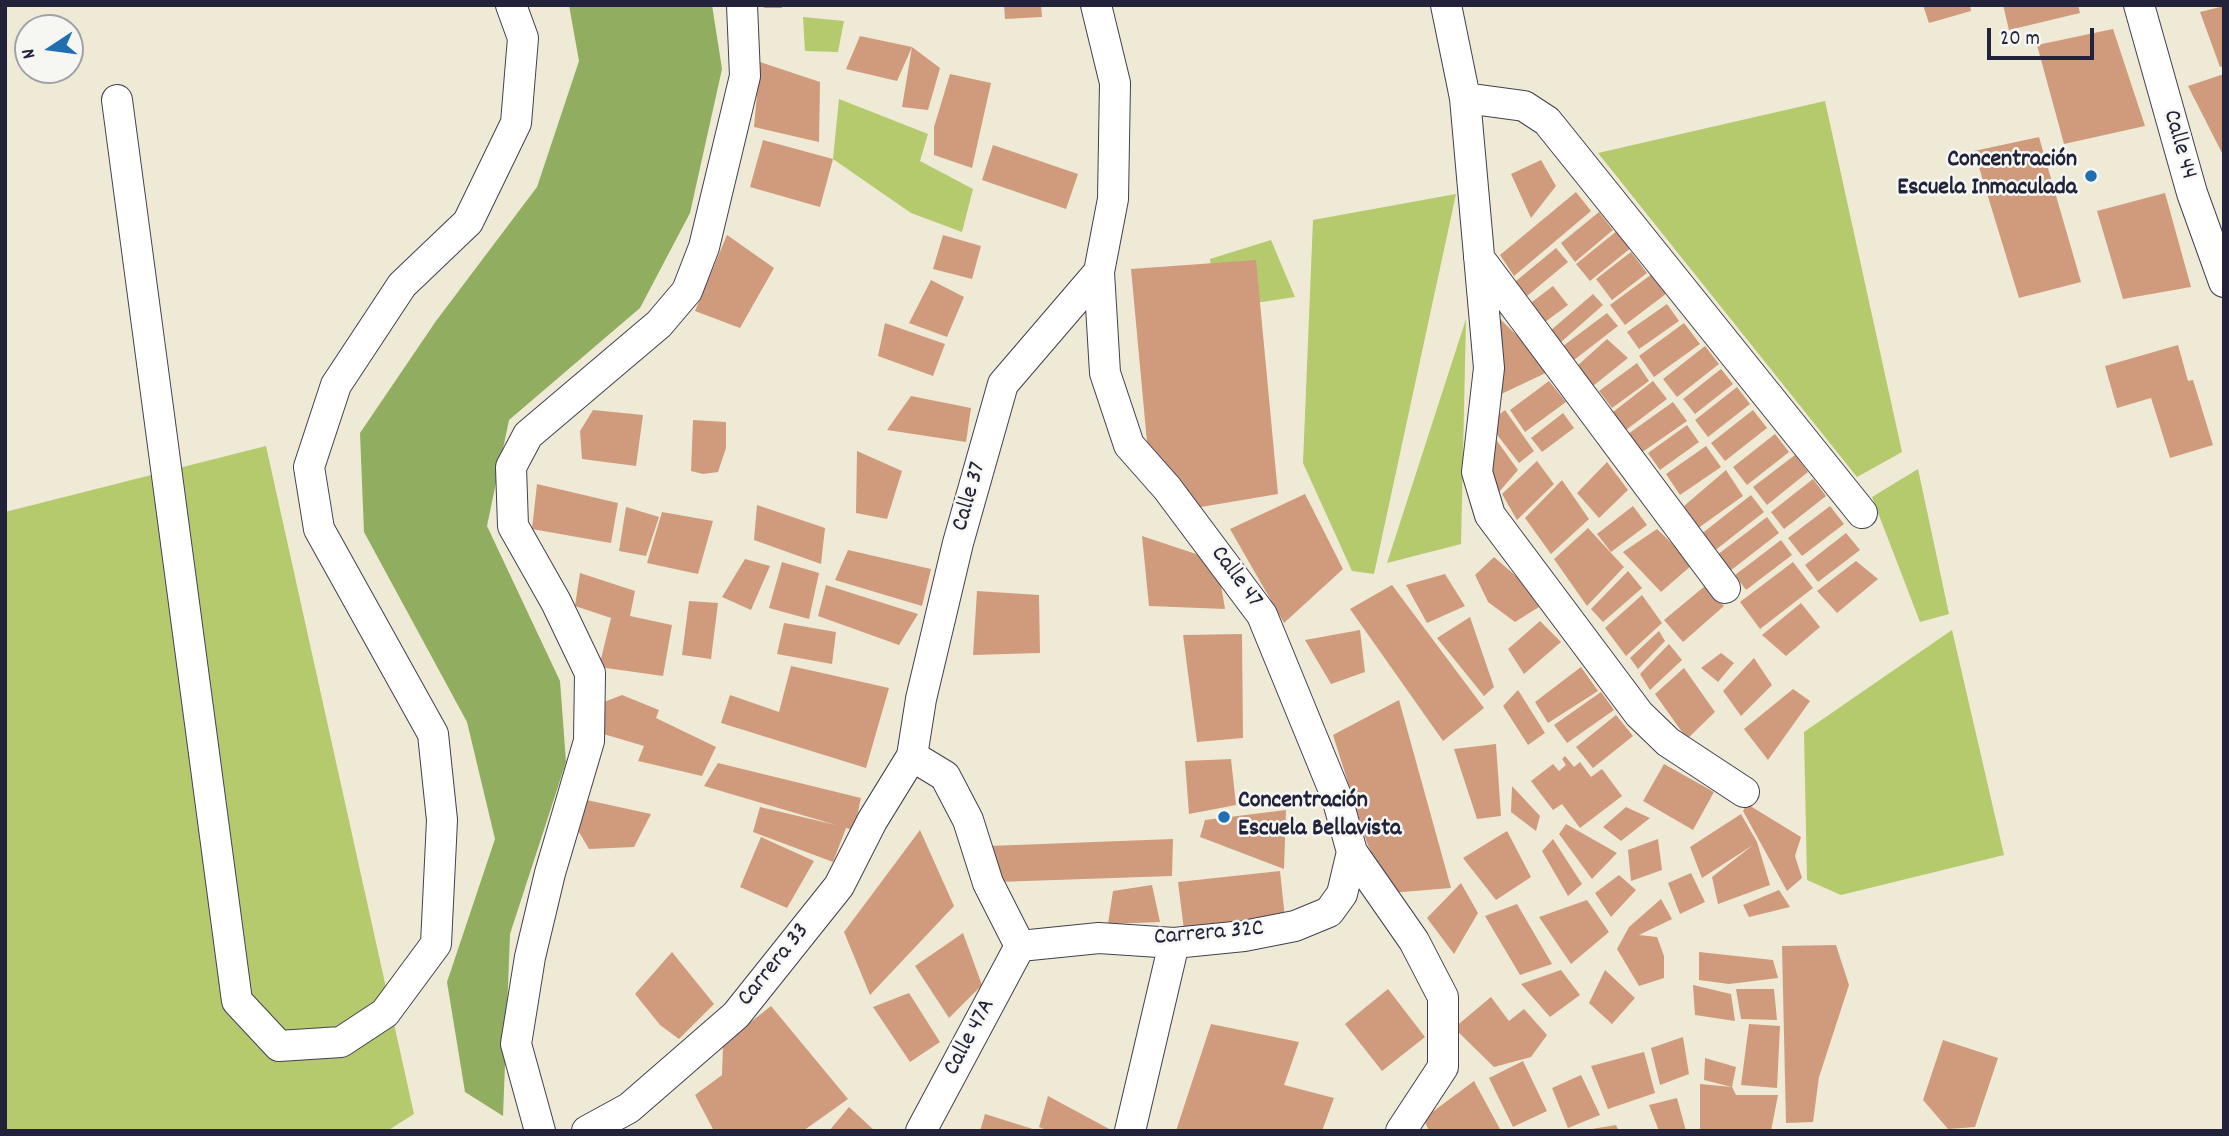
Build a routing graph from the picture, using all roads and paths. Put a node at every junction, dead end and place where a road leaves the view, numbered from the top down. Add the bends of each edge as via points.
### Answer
1 (511, 5) edge
2 (742, 5) edge
3 (1096, 5) edge
4 (1446, 5) edge
5 (2139, 5) edge
6 (1465, 98) junction
7 (117, 100) dead end
8 (1479, 258) junction
9 (1099, 272) junction
10 (2224, 282) edge
11 (1862, 513) dead end
12 (1725, 588) dead end
13 (912, 756) junction
14 (1744, 792) dead end
15 (1352, 852) junction
16 (1174, 943) junction
17 (1020, 946) junction
18 (540, 1131) edge
19 (587, 1131) edge
20 (921, 1131) edge
21 (1130, 1131) edge
22 (1401, 1131) edge

1 - 7 street via 523,38 516,123 468,222 402,285 336,385 309,467 319,529 433,734 442,820 436,944 385,1013 341,1042 279,1046 237,1001
2 - 18 street via 745,76 704,247 687,291 659,324 528,435 511,467 513,526 590,673 589,741 550,873 516,1044
3 - 9 street, Calle 47 via 1115,83 1113,199
4 - 6 street
5 - 10 street, Calle 44 via 2192,193
6 - 8 street
6 - 11 street via 1524,106 1547,121
8 - 12 street
8 - 14 street via 1489,368 1477,472 1490,515 1639,714 1668,743
9 - 13 street, Calle 37 via 1003,384 958,543
9 - 15 street, Calle 47 via 1105,373 1129,445 1262,615 1337,798
13 - 17 street via 945,776 968,820 988,883
13 - 19 street, Carrera 33 via 839,886 736,1015 629,1108
15 - 16 street, Carrera 32C via 1342,894 1329,912 1295,926
15 - 22 street, Calle 47 via 1413,941 1443,997 1443,1067
16 - 17 street, Carrera 32C via 1099,938
16 - 21 street
17 - 20 street, Calle 47A

